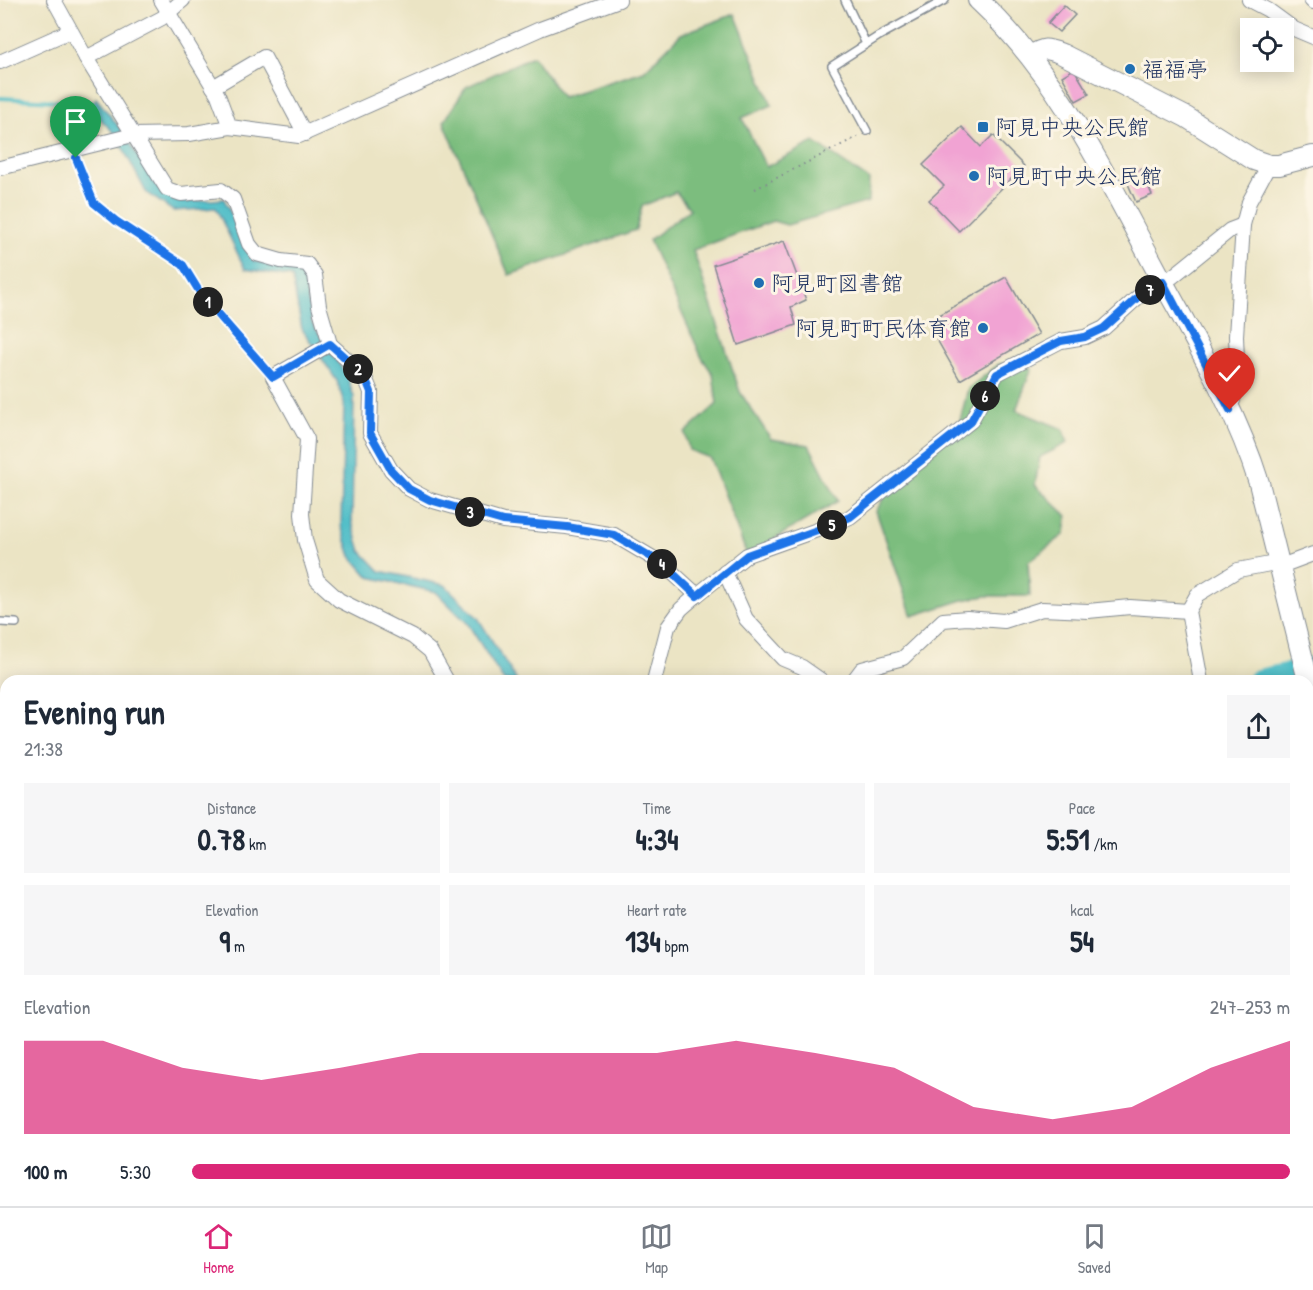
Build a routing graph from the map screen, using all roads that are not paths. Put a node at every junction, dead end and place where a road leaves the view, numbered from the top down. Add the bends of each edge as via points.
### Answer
1 (54, 0) edge
2 (161, 0) edge
3 (183, 0) edge
4 (619, 0) edge
5 (845, 0) edge
6 (945, 0) edge
7 (978, 0) edge
8 (1249, 0) edge
9 (167, 13) junction
10 (70, 31) junction
11 (1313, 37) edge
12 (866, 44) junction
13 (1030, 56) junction
14 (86, 58) junction
15 (0, 62) edge
16 (213, 87) junction
17 (230, 127) junction
18 (867, 131) road end
19 (305, 134) junction
20 (133, 135) junction
21 (1313, 156) edge
22 (1269, 165) junction
23 (0, 168) edge
24 (1243, 225) junction
25 (1163, 282) junction
26 (330, 344) junction
27 (1230, 410) junction
28 (1313, 554) edge
29 (1281, 566) junction
30 (725, 572) junction
31 (697, 596) junction
32 (1188, 611) junction
33 (0, 622) edge
34 (16, 623) dead end
35 (1306, 674) edge
36 (444, 675) edge
37 (656, 675) edge
38 (813, 675) edge
39 (858, 675) edge
40 (1201, 675) edge

1 - 10 street
2 - 9 street
3 - 9 street
4 - 19 street via 540,28
5 - 12 lane
6 - 12 lane
7 - 13 street
8 - 11 street
9 - 14 street
9 - 16 street
10 - 14 street
10 - 15 street
12 - 18 lane via 832,66
13 - 22 street via 1042,48 1062,54 1186,117 1254,160
13 - 25 street via 1087,144
14 - 20 street
16 - 17 street
16 - 19 street via 264,57
17 - 19 street
17 - 20 street via 189,134
20 - 23 street
20 - 26 street via 167,189 181,194 221,190 233,199 249,244 257,254 307,264 315,275
21 - 22 street
22 - 24 street via 1249,202
24 - 25 street via 1230,230
24 - 27 street via 1236,336 1238,384
25 - 27 street
25 - 30 street via 1138,297 1104,328 1085,337 1061,341 997,374 971,421 850,517 747,555
26 - 31 street via 364,375 371,392 370,433 391,470 409,489 430,500 503,521 614,535 663,564
26 - 36 street via 273,377 307,439 302,514 304,540 317,580 339,600 413,637 430,651
27 - 29 street via 1250,456
28 - 29 street
29 - 32 street via 1270,564 1238,570 1197,595
29 - 35 street
30 - 31 street
30 - 38 street via 746,619 783,659
31 - 37 street via 668,627
32 - 39 street via 1130,607 1088,611 1042,609 1004,621 943,620 903,658 862,669
32 - 40 street
33 - 34 lane

